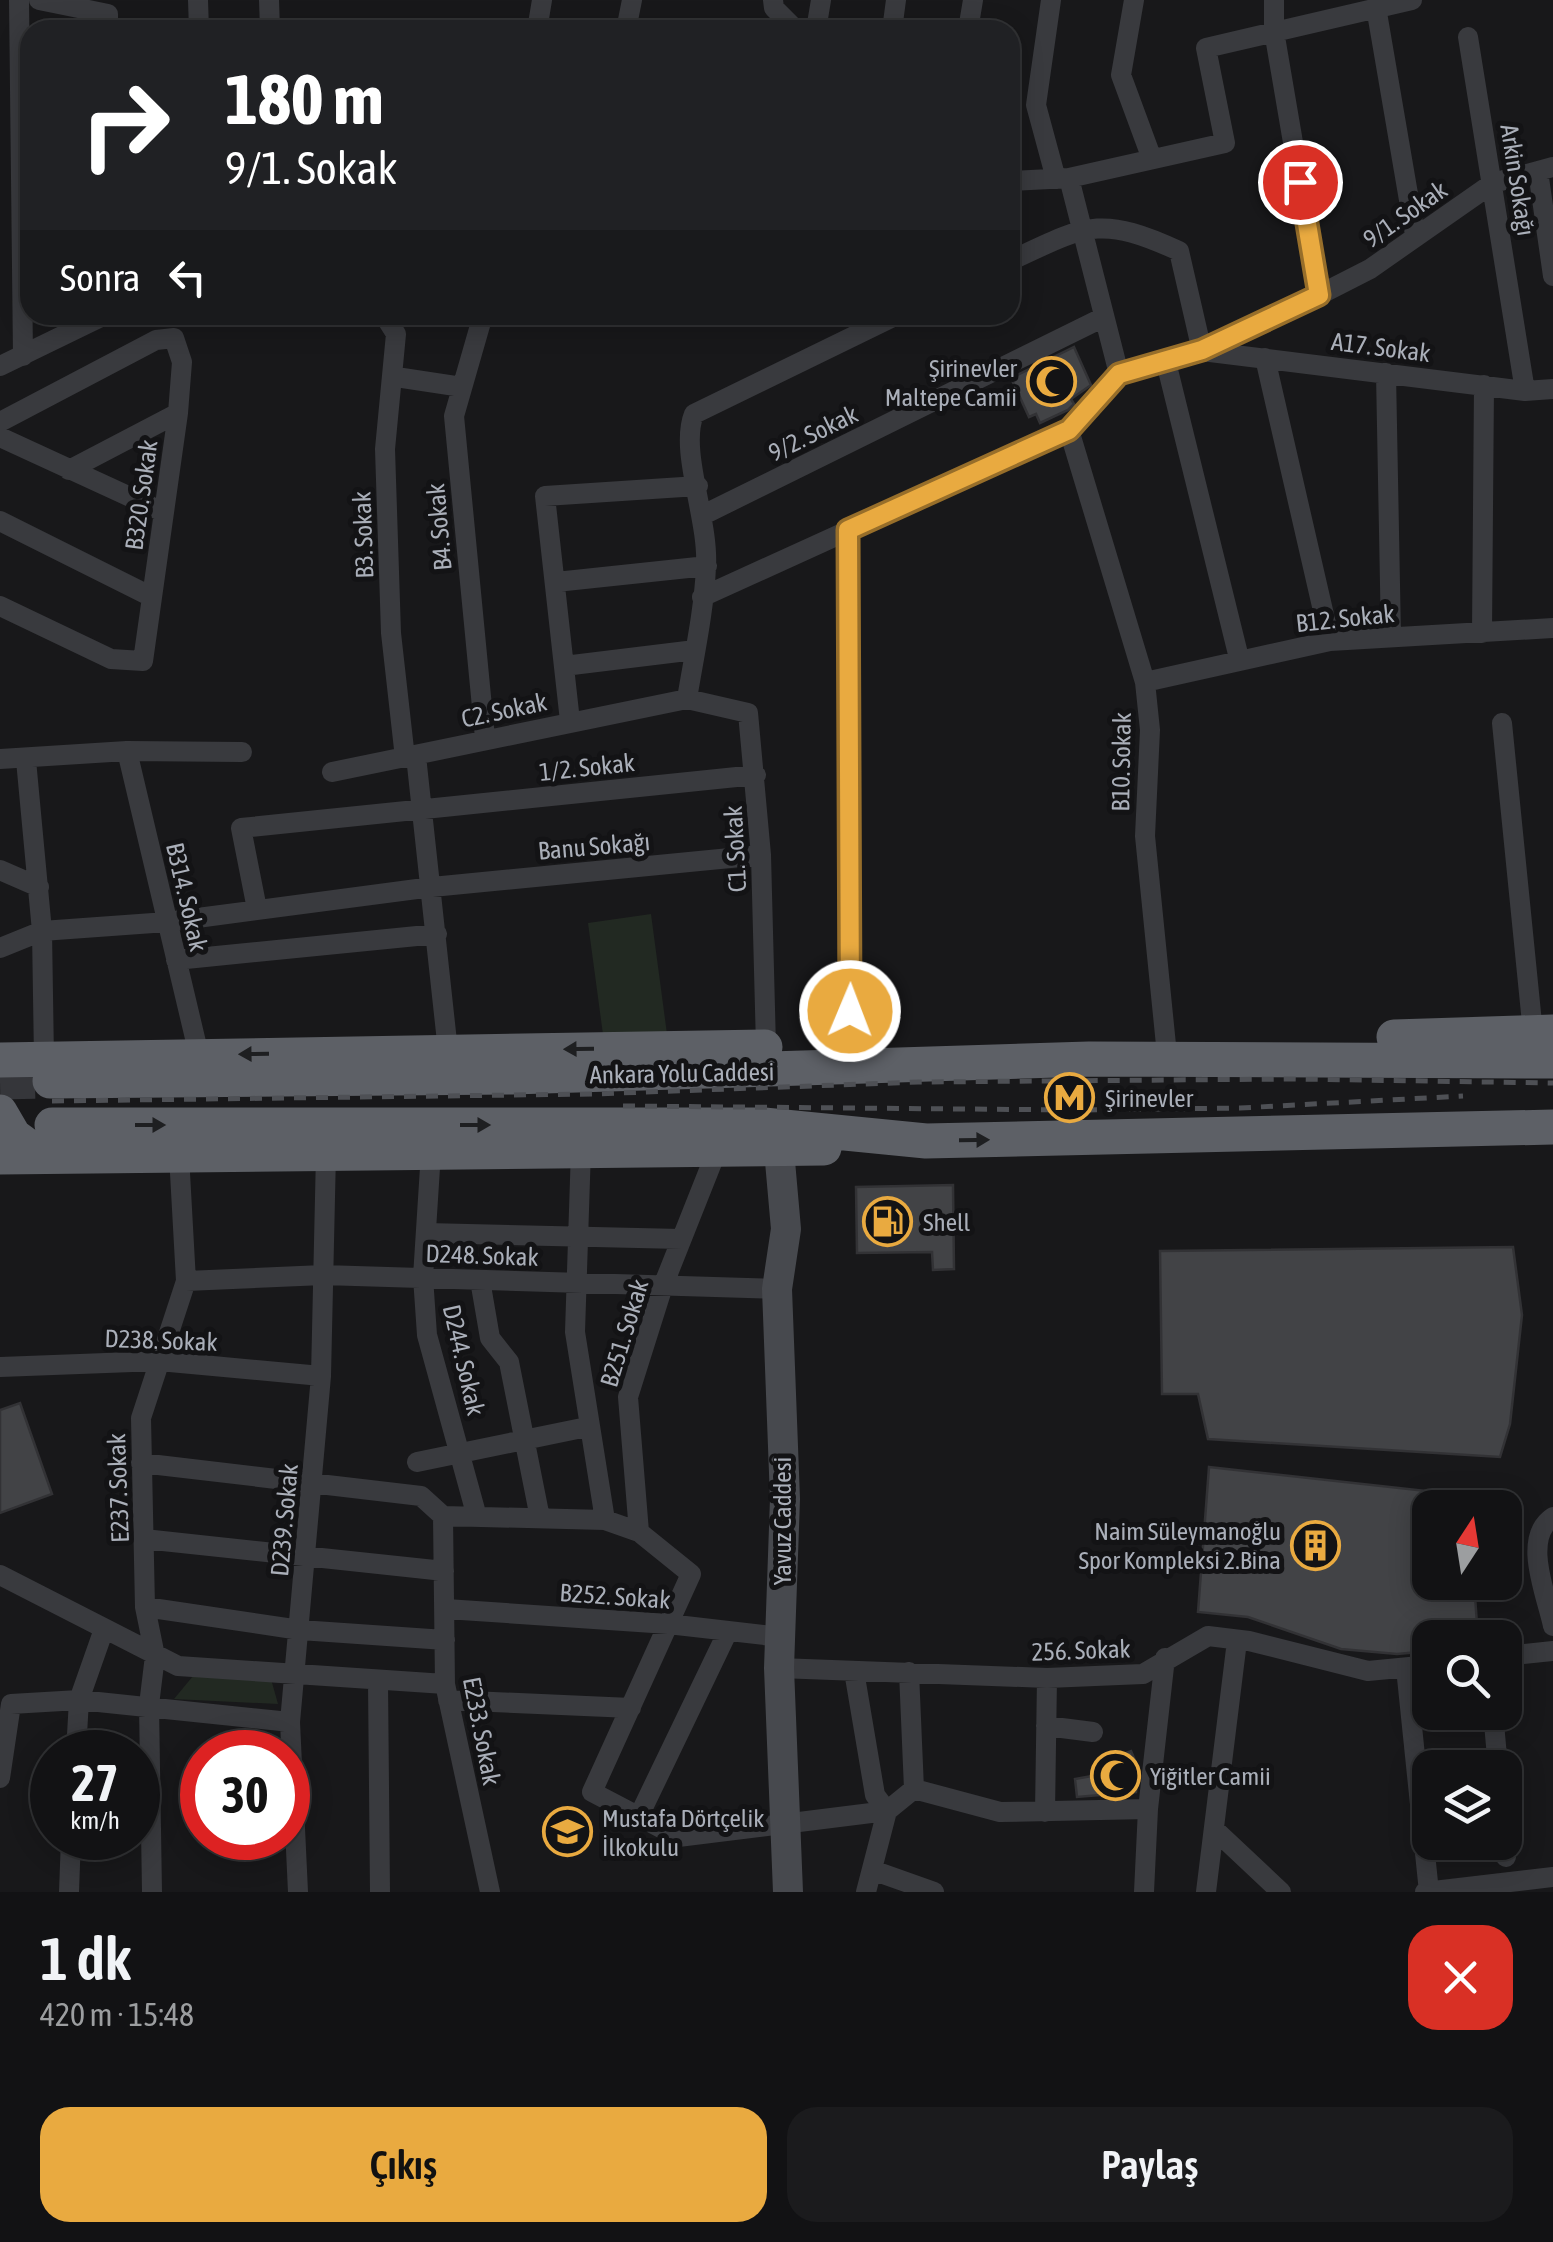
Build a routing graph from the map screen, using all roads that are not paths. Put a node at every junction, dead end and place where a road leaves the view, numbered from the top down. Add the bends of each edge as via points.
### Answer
1 (19, 0) edge
2 (39, 0) edge
3 (773, 0) edge
4 (1051, 0) edge
5 (1134, 0) edge
6 (1274, 0) edge
7 (1412, 0) edge
8 (1376, 8) junction
9 (102, 20) edge
10 (786, 20) edge
11 (1274, 32) junction
12 (1468, 36) dead end
13 (20, 89) edge
14 (1152, 158) junction
15 (1549, 165) edge
16 (1062, 178) junction
17 (1020, 180) edge
18 (1494, 183) junction
19 (1083, 227) junction
20 (1415, 235) junction
21 (1020, 256) edge
22 (1553, 276) edge
23 (1319, 295) junction
24 (1104, 317) junction
25 (23, 325) edge
26 (85, 325) edge
27 (390, 325) edge
28 (480, 325) edge
29 (876, 325) edge
30 (1202, 350) junction
31 (23, 356) junction
32 (1265, 358) junction
33 (1166, 362) junction
34 (0, 366) edge
35 (1386, 373) junction
36 (1119, 374) junction
37 (396, 377) junction
38 (1484, 386) junction
39 (462, 387) junction
40 (1553, 389) edge
41 (1525, 390) junction
42 (178, 413) junction
43 (0, 422) edge
44 (1069, 430) junction
45 (0, 437) edge
46 (69, 470) junction
47 (698, 486) junction
48 (163, 512) junction
49 (705, 514) junction
50 (0, 522) edge
51 (848, 530) junction
52 (706, 566) junction
53 (556, 582) junction
54 (152, 597) junction
55 (702, 597) junction
56 (0, 606) edge
57 (1553, 628) edge
58 (1482, 633) junction
59 (1392, 637) junction
60 (1330, 641) junction
61 (695, 650) junction
62 (1239, 658) junction
63 (564, 666) junction
64 (1145, 682) junction
65 (687, 699) junction
66 (570, 721) junction
67 (1502, 723) dead end
68 (485, 738) junction
69 (127, 752) junction
70 (242, 752) dead end
71 (410, 757) junction
72 (0, 759) edge
73 (26, 760) junction
74 (332, 772) dead end
75 (756, 775) junction
76 (423, 808) junction
77 (761, 855) junction
78 (0, 870) edge
79 (432, 886) junction
80 (39, 887) junction
81 (258, 908) junction
82 (168, 922) junction
83 (42, 931) junction
84 (436, 934) junction
85 (0, 948) edge
86 (176, 960) junction
87 (850, 1011) dead end
88 (1546, 1042) edge
89 (1166, 1045) junction
90 (766, 1047) junction
91 (448, 1051) junction
92 (198, 1055) junction
93 (1074, 1059) junction
94 (31, 1065) edge
95 (0, 1109) edge
96 (1553, 1127) edge
97 (1183, 1134) junction
98 (46, 1140) junction
99 (926, 1141) junction
100 (1553, 1143) edge
101 (582, 1149) junction
102 (717, 1150) junction
103 (779, 1150) junction
104 (432, 1152) junction
105 (326, 1153) junction
106 (179, 1155) junction
107 (0, 1157) edge
108 (426, 1233) junction
109 (578, 1237) junction
110 (682, 1239) junction
111 (323, 1275) junction
112 (423, 1277) junction
113 (186, 1280) junction
114 (480, 1280) junction
115 (576, 1283) junction
116 (663, 1286) junction
117 (776, 1289) junction
118 (159, 1361) junction
119 (0, 1367) edge
120 (321, 1376) junction
121 (587, 1427) junction
122 (523, 1438) junction
123 (460, 1450) junction
124 (417, 1462) dead end
125 (141, 1464) junction
126 (313, 1484) junction
127 (443, 1516) junction
128 (477, 1516) junction
129 (1553, 1517) edge
130 (540, 1518) junction
131 (604, 1520) junction
132 (639, 1532) junction
133 (144, 1540) junction
134 (304, 1559) junction
135 (444, 1572) junction
136 (0, 1574) edge
137 (145, 1607) junction
138 (446, 1609) junction
139 (668, 1624) junction
140 (1553, 1626) edge
141 (104, 1630) junction
142 (300, 1630) junction
143 (728, 1631) junction
144 (781, 1637) junction
145 (445, 1640) junction
146 (1237, 1641) junction
147 (1553, 1651) edge
148 (1522, 1654) edge
149 (154, 1656) junction
150 (1165, 1658) junction
151 (1412, 1667) edge
152 (780, 1668) junction
153 (1406, 1668) junction
154 (854, 1671) junction
155 (909, 1672) junction
156 (295, 1675) junction
157 (1047, 1678) junction
158 (378, 1682) junction
159 (447, 1692) junction
160 (79, 1700) junction
161 (149, 1706) junction
162 (631, 1708) junction
163 (290, 1722) junction
164 (1046, 1726) junction
165 (77, 1730) edge
166 (1092, 1732) dead end
167 (0, 1778) edge
168 (914, 1789) junction
169 (1148, 1809) junction
170 (887, 1810) junction
171 (1044, 1812) junction
172 (640, 1816) junction
173 (783, 1821) junction
174 (1214, 1829) junction
175 (70, 1860) edge
176 (872, 1870) junction
177 (1553, 1877) edge
178 (68, 1892) edge
179 (152, 1892) edge
180 (298, 1892) edge
181 (380, 1892) edge
182 (490, 1892) edge
183 (788, 1892) edge
184 (866, 1892) edge
185 (934, 1892) edge
186 (1144, 1892) edge
187 (1206, 1892) edge
188 (1281, 1892) edge
189 (1427, 1892) edge

1 - 13 street
2 - 9 street
3 - 10 street
4 - 16 street via 1036,105
5 - 14 street via 1121,75
6 - 11 street
7 - 8 street
8 - 11 street
8 - 20 street
11 - 14 street via 1206,48 1225,143
11 - 23 street
12 - 18 street, Arkin Sokağı
14 - 16 street
15 - 18 street, 9/1. Sokak
15 - 22 street
16 - 17 street
16 - 19 street
18 - 20 street, 9/1. Sokak
18 - 41 street, Arkin Sokağı
19 - 21 street
19 - 24 street
19 - 30 street via 1137,232 1178,251
20 - 23 street, 9/1. Sokak via 1370,270
23 - 30 street, 9/1. Sokak
24 - 36 street
24 - 49 street, 9/2. Sokak
25 - 31 street
26 - 31 street
27 - 37 street, B3. Sokak
28 - 39 street, B4. Sokak
29 - 47 street via 694,414 688,428
30 - 32 street, A17. Sokak
30 - 33 street, 9/1. Sokak
31 - 34 street
32 - 35 street, A17. Sokak
32 - 60 street
33 - 36 street, 9/1. Sokak
33 - 62 street
35 - 38 street, A17. Sokak
35 - 59 street
36 - 44 street
37 - 39 street
37 - 71 street, B3. Sokak via 385,449 391,633
38 - 41 street, A17. Sokak
38 - 58 street
39 - 68 street, B4. Sokak via 454,416
40 - 41 street, A17. Sokak
42 - 43 street, B320. Sokak via 182,362 174,338 156,340
42 - 46 street
42 - 48 street, B320. Sokak
44 - 51 street
44 - 64 street, B10. Sokak
45 - 46 street
46 - 48 street
47 - 49 street
47 - 53 street via 546,496
48 - 54 street, B320. Sokak
49 - 52 street
50 - 54 street
51 - 55 street
51 - 87 street
52 - 53 street
52 - 55 street
53 - 63 street
54 - 56 street, B320. Sokak via 143,660 111,658
55 - 61 street
57 - 58 street, B12. Sokak
58 - 59 street, B12. Sokak
59 - 60 street, B12. Sokak
60 - 62 street, B12. Sokak
61 - 63 street
61 - 65 street
62 - 64 street, B12. Sokak
63 - 66 street
64 - 89 street, B10. Sokak via 1145,836
65 - 66 street, C2. Sokak
65 - 75 street, C1. Sokak via 748,712
66 - 68 street, C2. Sokak
67 - 88 street
68 - 71 street, C2. Sokak
69 - 70 street
69 - 73 street
69 - 82 street, B314. Sokak
71 - 74 street, C2. Sokak
71 - 76 street, B3. Sokak
72 - 73 street
73 - 80 street
75 - 76 street, 1/2. Sokak
75 - 77 street, C1. Sokak
76 - 79 street, B3. Sokak
76 - 81 street, 1/2. Sokak via 241,828
77 - 79 street, Banu Sokağı
77 - 90 street, C1. Sokak
78 - 80 street
79 - 81 street, Banu Sokağı
79 - 84 street, B3. Sokak
80 - 83 street
81 - 82 street, Banu Sokağı
82 - 83 street, Banu Sokağı
82 - 86 street, B314. Sokak
83 - 85 street, Banu Sokağı
83 - 94 street
84 - 86 street
84 - 91 street, B3. Sokak
86 - 92 street, B314. Sokak
88 - 89 highway
88 - 93 highway, Ankara Yolu Caddesi
89 - 93 highway
90 -> 91 highway
90 - 93 highway via 941,1044
91 -> 92 highway
92 - 94 highway
93 - 94 highway, Ankara Yolu Caddesi via 530,1076
94 - 95 highway via 6,1086
95 - 98 highway via 14,1136
96 - 97 highway, Ankara Yolu Caddesi
99 -> 97 highway, Ankara Yolu Caddesi
97 - 100 highway via 1244,1145
98 -> 99 highway, Ankara Yolu Caddesi via 764,1124
98 - 106 highway
98 - 107 highway
99 - 103 highway
101 - 102 highway
101 - 104 highway
101 - 109 street
102 - 103 highway
102 - 110 street, B251. Sokak
103 - 117 main road, Yavuz Caddesi via 786,1229
104 - 105 highway
104 - 108 street, D244. Sokak
105 - 106 highway
105 - 111 street, D239. Sokak
106 - 113 street, E237. Sokak
108 - 109 street
108 - 112 street, D244. Sokak
109 - 110 street
109 - 115 street
110 - 116 street, B251. Sokak
111 - 112 street, D248. Sokak
111 - 113 street, D248. Sokak
111 - 120 street, D239. Sokak
112 - 114 street, D248. Sokak
112 - 123 street, D244. Sokak via 427,1334
113 - 118 street, E237. Sokak
114 - 115 street, D248. Sokak
114 - 122 street via 490,1338 510,1362
115 - 116 street, D248. Sokak
115 - 121 street
116 - 117 street, D248. Sokak
116 - 132 street, B251. Sokak via 628,1397
117 - 144 main road, Yavuz Caddesi via 785,1499
118 - 119 street, D238. Sokak
118 - 120 street, D238. Sokak
118 - 125 street, E237. Sokak via 141,1418
120 - 126 street, D239. Sokak
121 - 122 street
121 - 131 street
122 - 123 street
122 - 130 street
123 - 124 street
123 - 128 street, D244. Sokak
125 - 126 street
125 - 133 street, E237. Sokak
126 - 127 street via 421,1496
126 - 134 street, D239. Sokak
127 - 128 street
127 - 135 street, E233. Sokak
128 - 130 street
129 - 140 street via 1542,1524 1536,1544
130 - 131 street
131 - 132 street
132 - 139 street via 691,1574
133 - 134 street
133 - 137 street, E237. Sokak
134 - 135 street
134 - 142 street, D239. Sokak
135 - 138 street, E233. Sokak
136 - 141 street
137 - 142 street
137 - 149 street, E237. Sokak
138 - 139 street, B252. Sokak
138 - 145 street, E233. Sokak
139 - 143 street, B252. Sokak
139 - 162 street
141 - 149 street
141 - 160 street
142 - 145 street
142 - 156 street, D239. Sokak
143 - 144 street, B252. Sokak
143 - 172 street
144 - 152 main road, Yavuz Caddesi
145 - 159 street, E233. Sokak
146 - 150 street, 256. Sokak via 1208,1636
146 - 153 street, 256. Sokak via 1368,1671
146 - 174 street
147 - 148 street
149 - 156 street via 178,1666
149 - 161 street, E237. Sokak
150 - 157 street, 256. Sokak via 1143,1674
150 - 169 street
151 - 153 street, 256. Sokak
152 - 154 street, 256. Sokak
152 - 173 main road, Yavuz Caddesi
153 - 189 street
154 - 155 street, 256. Sokak
154 - 170 street via 875,1795
155 - 157 street, 256. Sokak
155 - 168 street
156 - 158 street
156 - 163 street, D239. Sokak
157 - 164 street
158 - 159 street
158 - 181 street
159 - 162 street
159 - 182 street, E233. Sokak
160 - 161 street
160 - 165 street
160 - 167 street via 11,1704
161 - 163 street
161 - 179 street, E237. Sokak
162 - 172 street via 592,1792
163 - 180 street, D239. Sokak
164 - 166 street
164 - 171 street
168 - 170 street
168 - 171 street via 1000,1812
169 - 171 street
169 - 186 street
170 - 173 street
170 - 176 street
172 - 173 street via 678,1837
173 - 183 main road, Yavuz Caddesi
174 - 187 street
174 - 188 street
175 - 178 street
176 - 184 street
176 - 185 street
177 - 189 street

